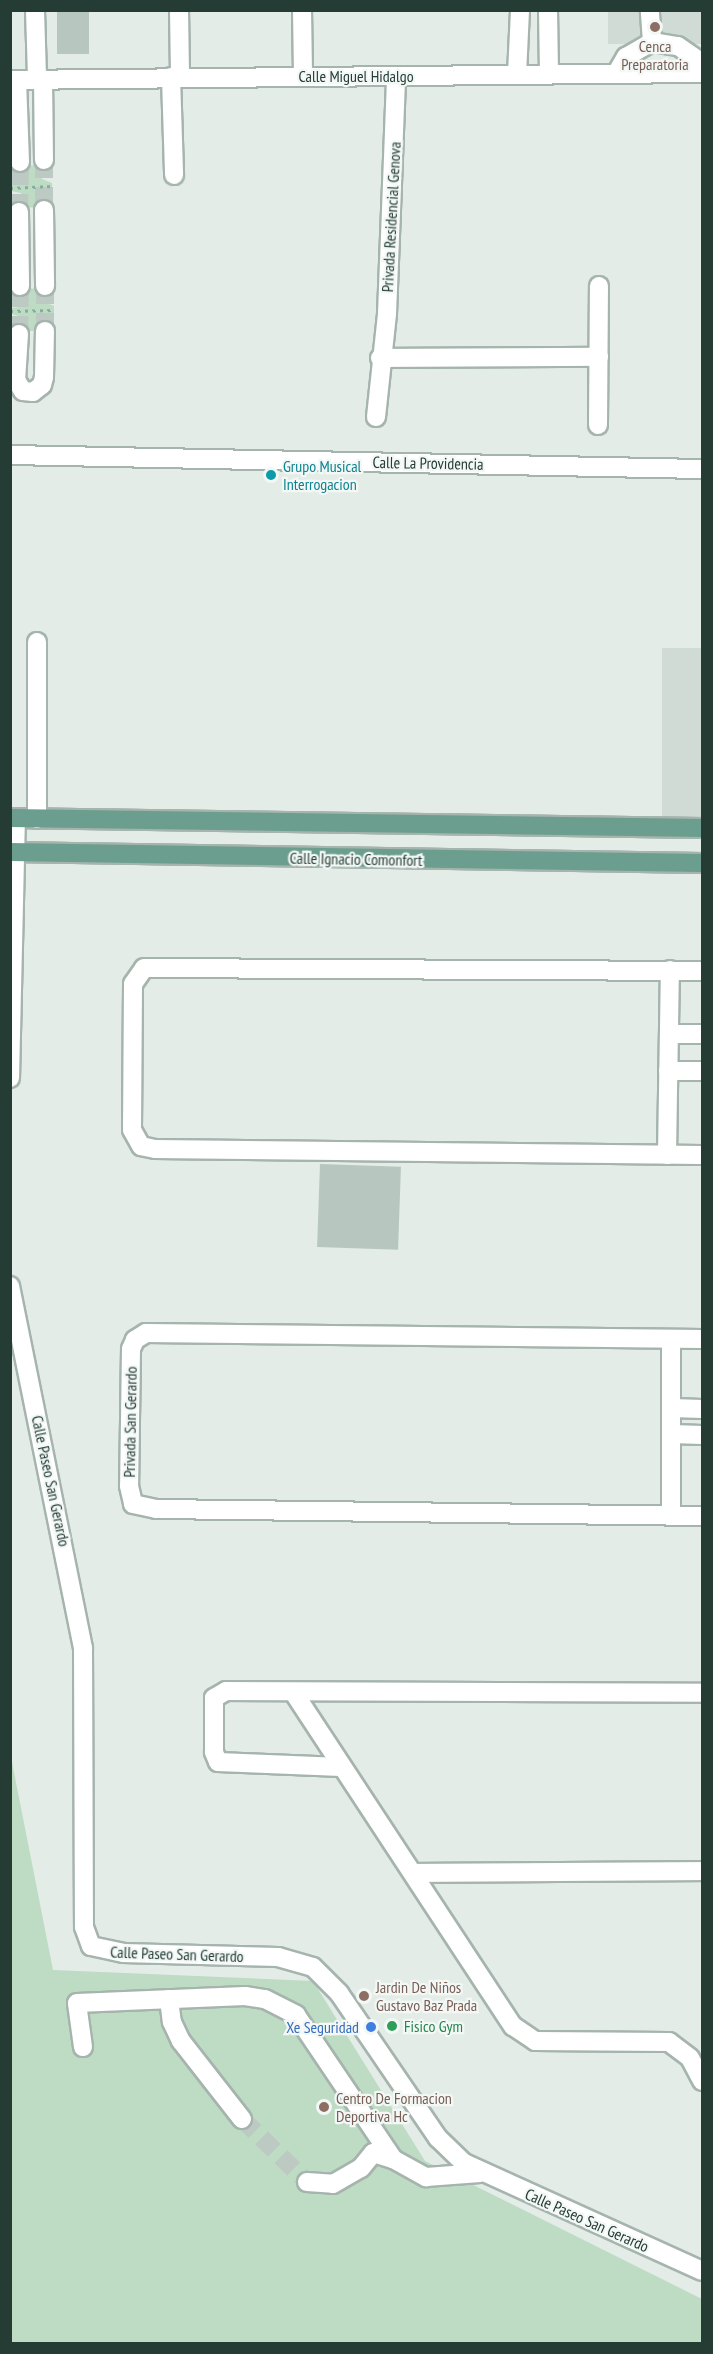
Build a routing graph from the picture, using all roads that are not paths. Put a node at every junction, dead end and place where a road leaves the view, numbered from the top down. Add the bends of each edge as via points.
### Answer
1 (35, 10) edge
2 (179, 10) edge
3 (302, 10) edge
4 (520, 10) edge
5 (548, 10) edge
6 (651, 10) edge
7 (652, 42) junction
8 (702, 63) edge
9 (702, 73) edge
10 (517, 74) junction
11 (549, 74) junction
12 (616, 74) junction
13 (303, 76) junction
14 (396, 76) junction
15 (175, 77) junction
16 (40, 79) junction
17 (14, 80) edge
18 (44, 160) tunnel mouth
19 (20, 162) tunnel mouth
20 (174, 175) dead end
21 (44, 210) tunnel mouth
22 (19, 212) tunnel mouth
23 (20, 286) tunnel mouth
24 (45, 286) tunnel mouth
25 (599, 286) dead end
26 (45, 331) tunnel mouth
27 (19, 334) tunnel mouth
28 (599, 357) junction
29 (380, 358) junction
30 (376, 417) dead end
31 (598, 425) dead end
32 (10, 455) edge
33 (702, 469) edge
34 (37, 642) dead end
35 (13, 818) edge
36 (37, 819) junction
37 (702, 828) edge
38 (13, 852) edge
39 (702, 863) edge
40 (12, 938) edge
41 (670, 970) junction
42 (702, 971) edge
43 (669, 1034) junction
44 (702, 1034) edge
45 (668, 1071) junction
46 (702, 1071) edge
47 (10, 1078) edge
48 (667, 1155) junction
49 (700, 1155) dead end
50 (10, 1286) edge
51 (671, 1339) junction
52 (702, 1339) edge
53 (672, 1408) junction
54 (702, 1409) edge
55 (672, 1434) junction
56 (702, 1435) edge
57 (671, 1515) junction
58 (702, 1516) edge
59 (294, 1693) junction
60 (702, 1693) edge
61 (341, 1767) junction
62 (702, 1870) edge
63 (415, 1873) junction
64 (169, 1999) junction
65 (83, 2047) dead end
66 (702, 2081) edge
67 (242, 2119) tunnel mouth
68 (393, 2159) junction
69 (480, 2173) junction
70 (307, 2182) tunnel mouth
71 (702, 2271) edge

1 - 16 street
2 - 15 street
3 - 13 street
4 - 10 street
5 - 11 street
6 - 7 street
7 - 8 street via 678,46
7 - 12 street via 626,57
9 - 12 street, Calle Miguel Hidalgo
10 - 11 street, Calle Miguel Hidalgo
10 - 14 street, Calle Miguel Hidalgo
11 - 12 street, Calle Miguel Hidalgo
13 - 14 street, Calle Miguel Hidalgo
13 - 15 street, Calle Miguel Hidalgo
14 - 29 street, Privada Residencial Genova via 387,314
15 - 16 street, Calle Miguel Hidalgo
15 - 20 street
16 - 17 street, Calle Miguel Hidalgo
16 - 18 street
17 - 19 street
21 - 24 street
22 - 23 street
25 - 28 street
26 - 27 street via 44,377 42,385 33,392 23,391 16,380
28 - 29 street
28 - 31 street
29 - 30 street, Privada Residencial Genova
32 - 33 street, Calle La Providencia
34 - 36 street
35 - 36 main road
35 - 38 street
36 - 37 main road
38 - 39 main road, Calle Ignacio Comonfort
38 - 40 street
40 - 47 street
41 - 42 street
41 - 43 street
41 - 48 street via 153,965 139,972 134,984 132,1130 136,1141 148,1149
43 - 44 street
43 - 45 street
45 - 46 street
45 - 48 street
48 - 49 street
50 - 69 street, Calle Paseo San Gerardo via 83,1648 86,1939 91,1946 109,1952 278,1957 312,1967 339,1993 438,2138 450,2152
51 - 52 street, Privada San Gerardo
51 - 53 street
51 - 57 street, Privada San Gerardo via 146,1333 135,1340 131,1349 129,1486 133,1504 145,1508
53 - 54 street
53 - 55 street
55 - 56 street
55 - 57 street
57 - 58 street, Privada San Gerardo
59 - 60 street
59 - 61 street
59 - 61 street via 226,1691 217,1695 212,1703 216,1758 228,1765
61 - 63 street
62 - 63 street
63 - 66 street via 523,2036 550,2042 669,2042 690,2058
64 - 65 street via 77,2003
64 - 67 street via 171,2022 181,2041
64 - 68 street via 245,1996 283,2005 296,2015
68 - 69 street via 426,2177
68 - 70 street via 373,2153 361,2168 333,2184
69 - 71 street, Calle Paseo San Gerardo

